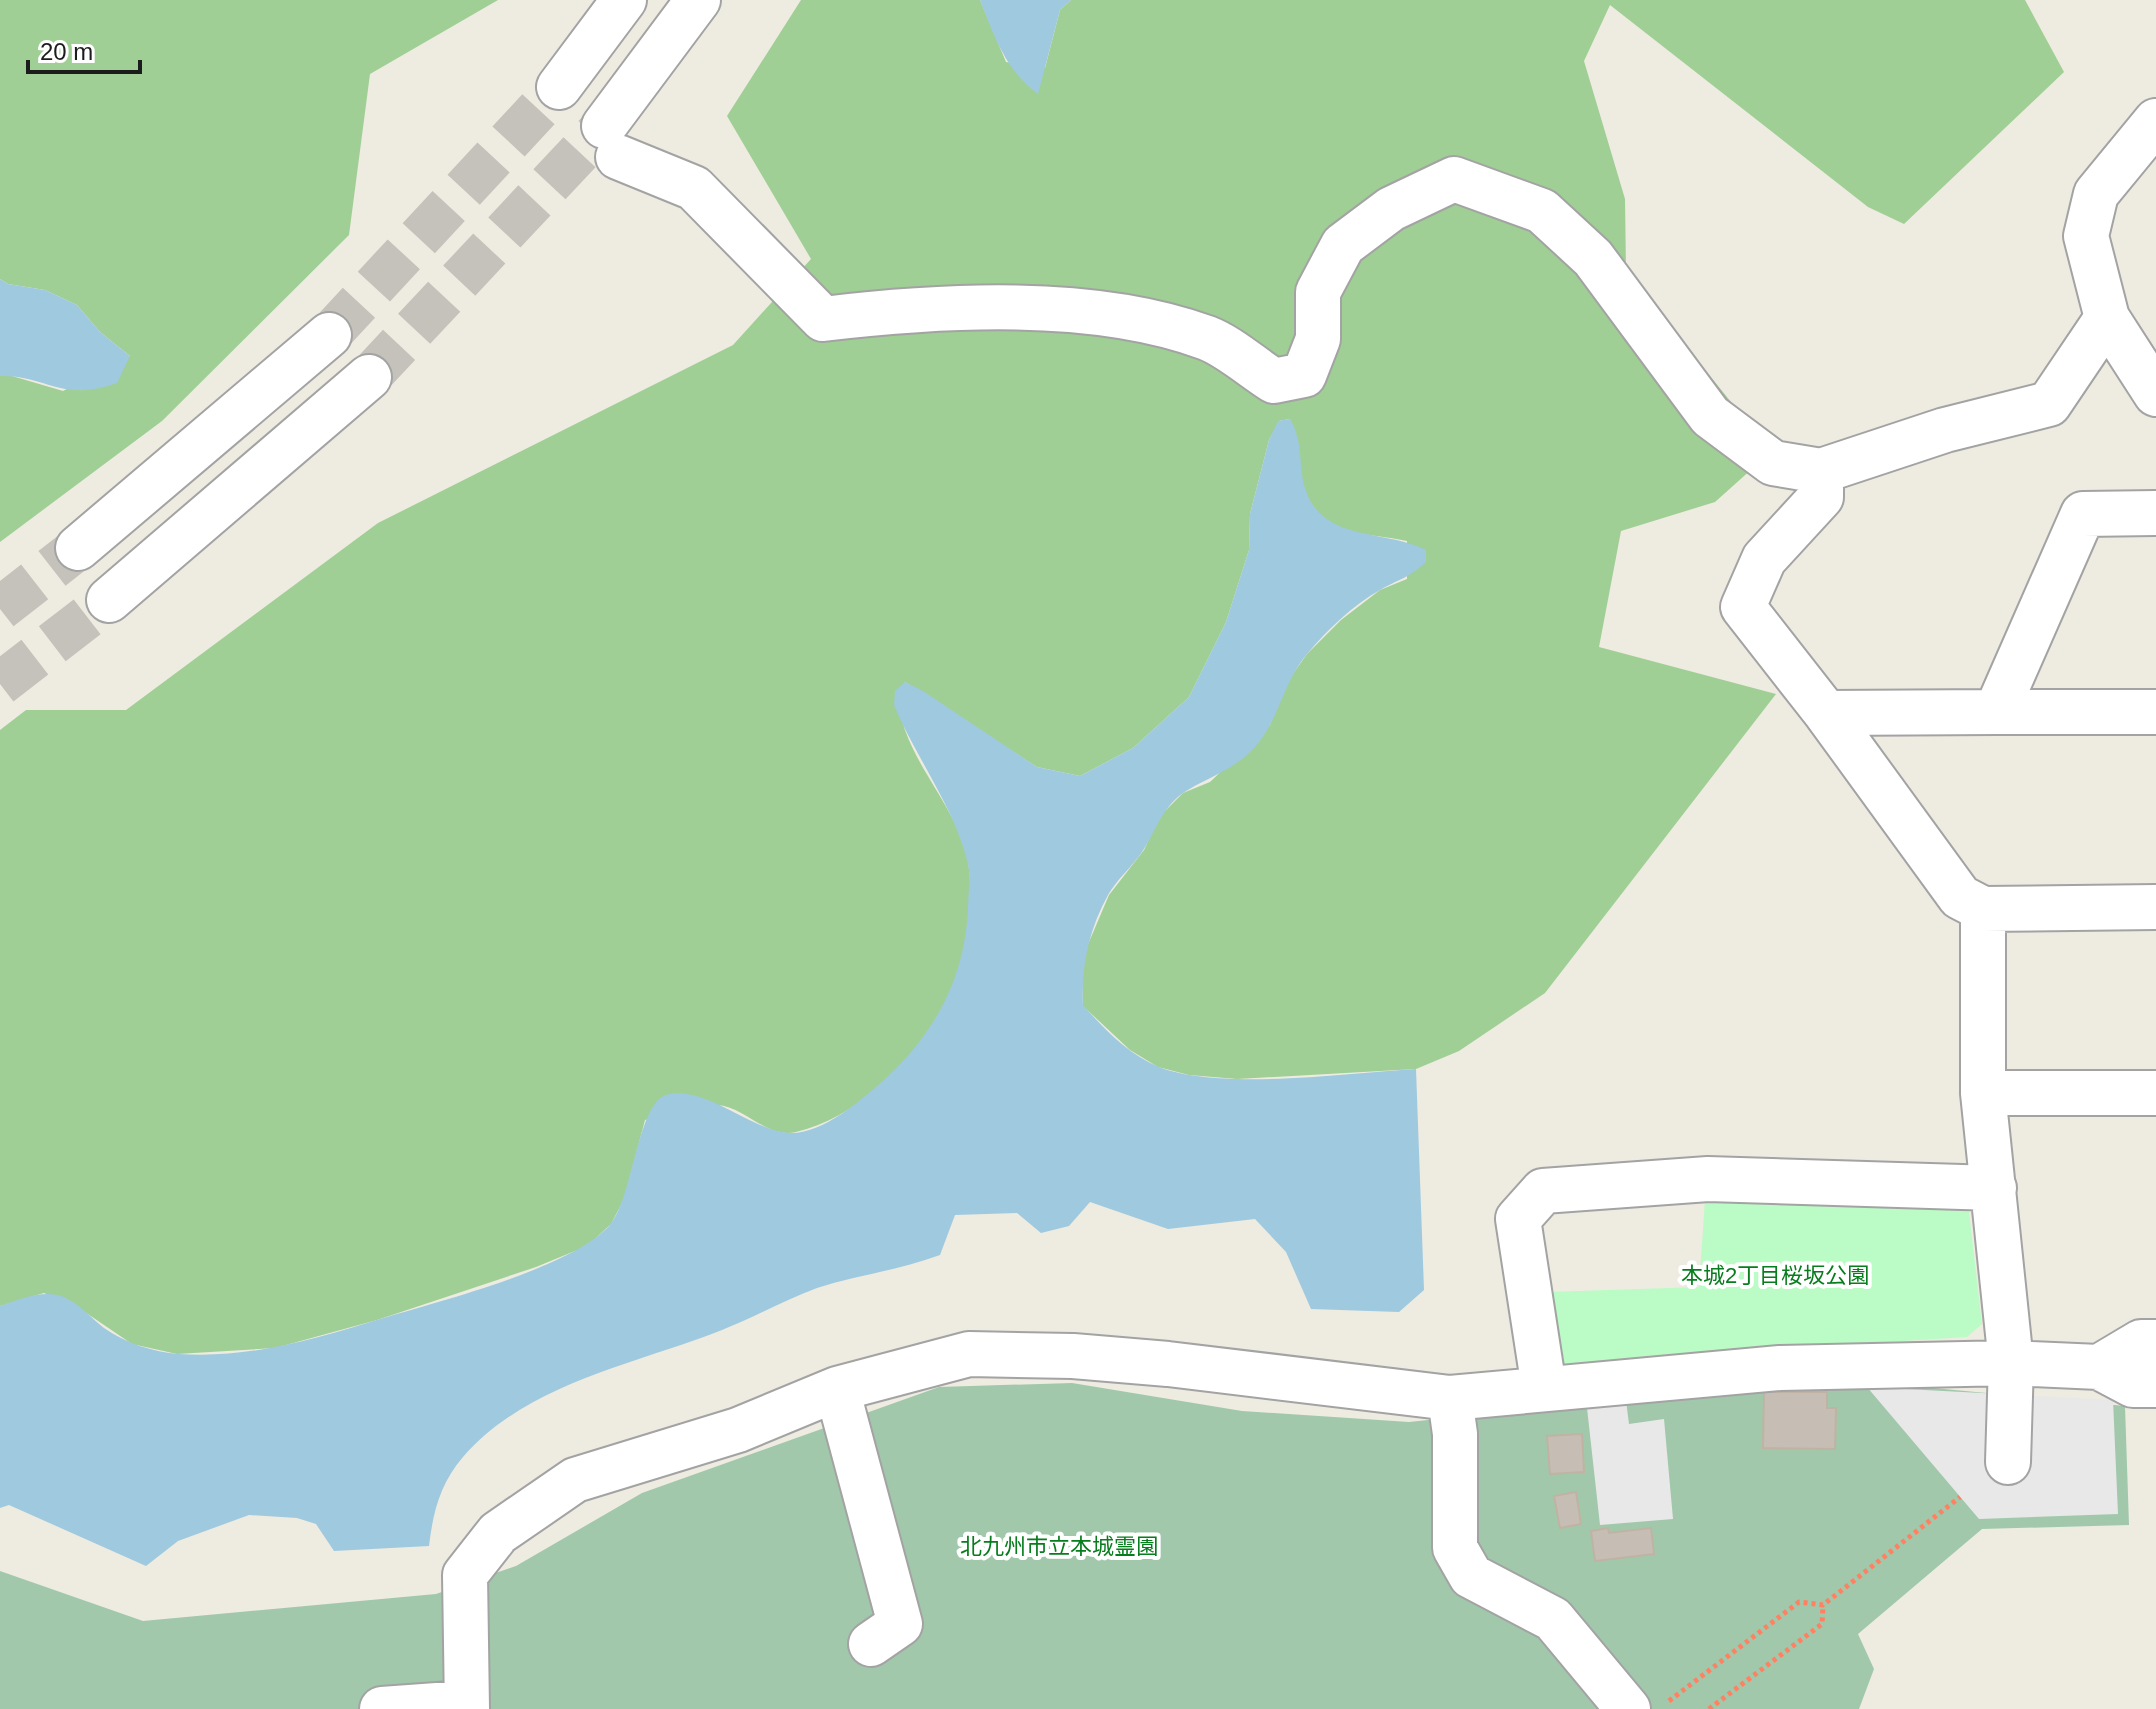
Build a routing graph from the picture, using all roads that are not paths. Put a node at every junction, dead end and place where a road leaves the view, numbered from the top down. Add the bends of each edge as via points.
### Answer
1 (624, 0) edge
2 (698, 0) edge
3 (559, 87) tunnel mouth
4 (2156, 121) edge
5 (2107, 318) junction
6 (329, 335) tunnel mouth
7 (369, 377) tunnel mouth
8 (2156, 394) edge
9 (1821, 471) junction
10 (2156, 513) edge
11 (78, 548) tunnel mouth
12 (109, 600) tunnel mouth
13 (1996, 712) junction
14 (2156, 712) edge
15 (1826, 713) junction
16 (2156, 907) edge
17 (1983, 909) junction
18 (1983, 1093) junction
19 (2156, 1093) edge
20 (1994, 1188) junction
21 (2156, 1342) edge
22 (2011, 1363) junction
23 (2099, 1367) junction
24 (2156, 1385) edge
25 (1544, 1388) junction
26 (837, 1389) junction
27 (1450, 1398) junction
28 (2008, 1462) dead end
29 (871, 1644) dead end
30 (466, 1706) edge
31 (382, 1709) edge
32 (1628, 1709) edge

1 - 3 street
2 - 9 street via 611,141 694,188 823,319 906,309 1035,307 1129,320 1209,339 1274,381 1304,375 1318,339 1318,292 1343,245 1391,209 1454,179 1542,211 1593,258 1710,416 1773,463
4 - 5 street via 2096,194 2086,236
5 - 8 street
5 - 9 street via 2049,404 1945,430
6 - 11 street
7 - 12 street
9 - 15 street via 1821,497 1764,559 1743,607
10 - 13 street via 2083,514
13 - 14 street
13 - 15 street
15 - 17 street via 1960,897
16 - 17 street
17 - 18 street
18 - 19 street
18 - 20 street
20 - 22 street
20 - 25 street via 1708,1179 1543,1191 1518,1219
21 - 23 street via 2141,1342
22 - 23 street
22 - 25 street via 1780,1368
22 - 28 street
23 - 24 street via 2133,1385
25 - 27 street
26 - 27 street via 969,1354 1073,1356
26 - 29 street via 900,1624
26 - 30 street via 738,1430 575,1480 498,1533 465,1575
27 - 32 street via 1455,1548 1471,1576 1553,1619
30 - 31 street

